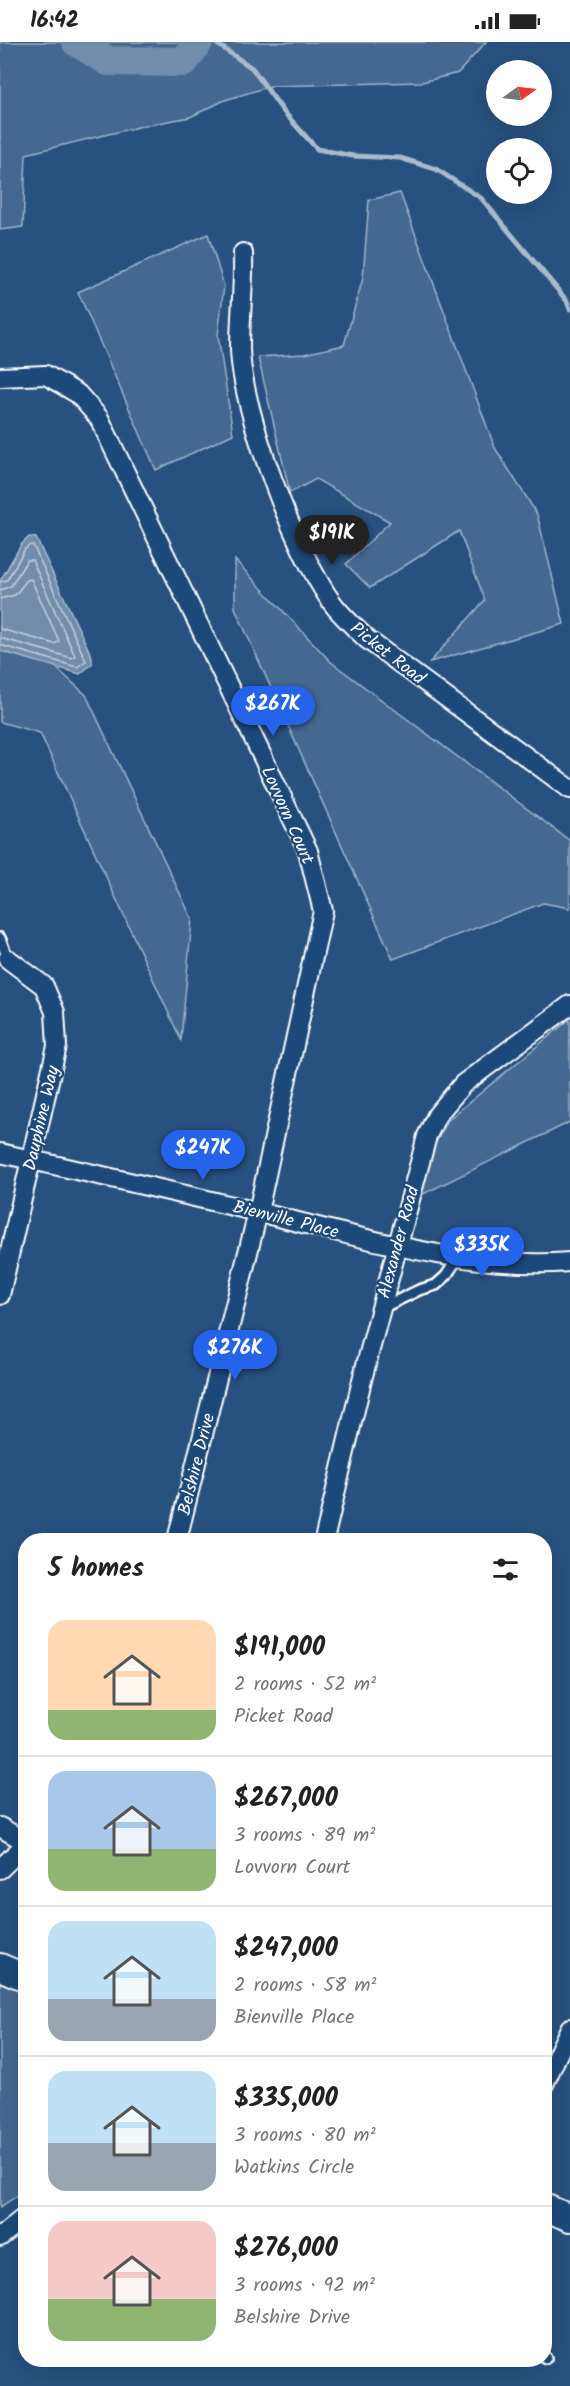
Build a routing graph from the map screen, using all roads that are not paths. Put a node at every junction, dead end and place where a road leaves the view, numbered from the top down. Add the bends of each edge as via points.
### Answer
1 (243, 253) dead end
2 (0, 377) edge
3 (570, 789) edge
4 (0, 938) edge
5 (8, 959) joint
6 (570, 1005) edge
7 (0, 1153) edge
8 (31, 1160) junction
9 (258, 1212) junction
10 (397, 1246) junction
11 (459, 1256) junction
12 (570, 1262) edge
13 (0, 1295) edge
14 (380, 1309) junction
15 (179, 1533) edge
16 (326, 1533) edge
17 (0, 1827) edge
18 (18, 1838) edge
19 (18, 1851) edge
20 (0, 1869) edge
21 (0, 1967) edge
22 (18, 1975) edge
23 (570, 2028) edge
24 (552, 2067) edge
25 (552, 2210) edge
26 (570, 2218) edge
27 (18, 2222) edge
28 (0, 2236) edge

1 - 3 street, Picket Road via 240,349 251,409 288,518 323,589 348,622 368,640
2 - 9 street, Lovvorn Court via 45,375 78,394 99,418 308,851 323,911
4 - 5 lane
5 - 8 street, Dauphine Way via 44,986 55,1012 57,1046
6 - 10 street, Alexander Road via 476,1073 451,1096 427,1136
7 - 8 street, Bienville Place
8 - 9 street, Bienville Place
8 - 13 street, Dauphine Way
9 - 10 street, Bienville Place
9 - 15 street, Belshire Drive
10 - 11 street, Bienville Place
10 - 14 street, Alexander Road
11 - 12 street, Bienville Place via 539,1264
11 - 14 lane via 436,1285
14 - 16 street, Alexander Road
17 - 18 street
19 - 20 street
21 - 22 main road
23 - 24 street
25 - 26 main road
27 - 28 street

